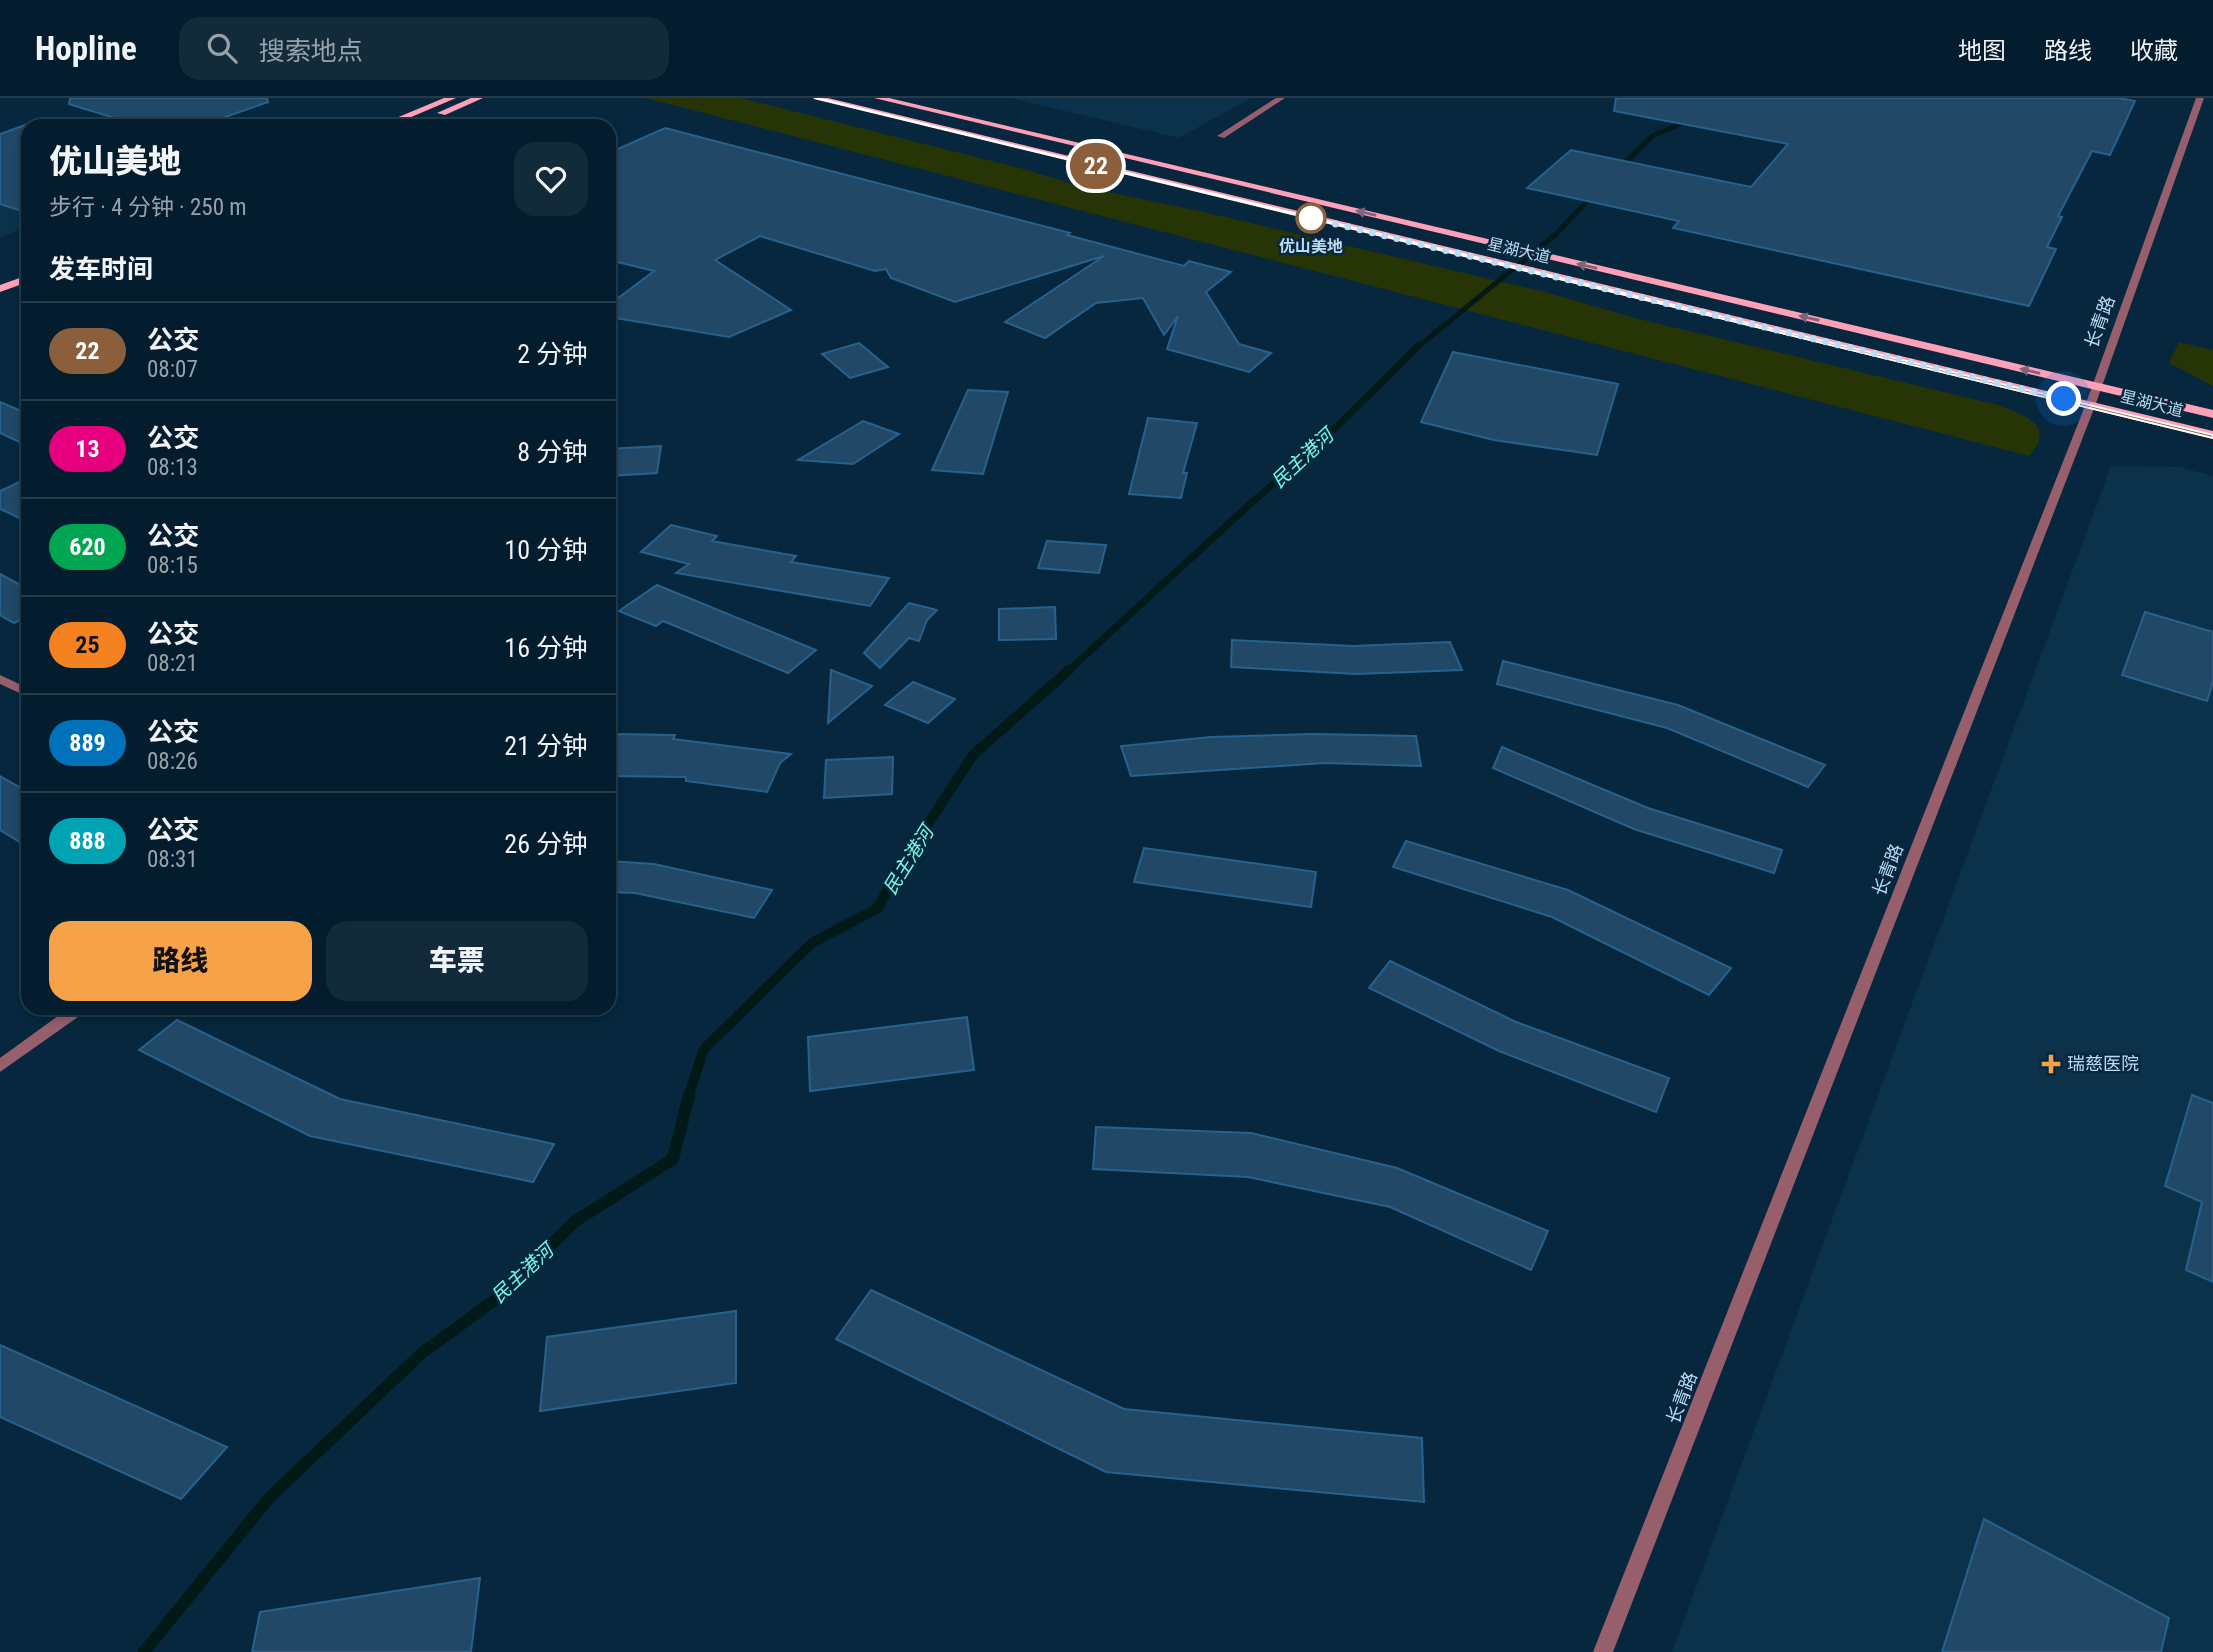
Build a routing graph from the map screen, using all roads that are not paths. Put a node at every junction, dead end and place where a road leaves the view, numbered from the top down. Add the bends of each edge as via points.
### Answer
1 (452, 98) edge
2 (479, 98) edge
3 (817, 98) edge
4 (878, 98) edge
5 (1281, 98) edge
6 (2200, 98) edge
7 (400, 119) edge
8 (426, 119) edge
9 (1221, 136) dead end
10 (21, 270) edge
11 (0, 278) edge
12 (21, 281) edge
13 (0, 289) edge
14 (2096, 387) junction
15 (2090, 406) junction
16 (2213, 414) edge
17 (2213, 435) edge
18 (0, 679) edge
19 (21, 690) edge
20 (70, 1015) edge
21 (0, 1066) edge
22 (1603, 1652) edge

1 - 7 main road
2 - 8 main road
3 - 15 main road, 星湖大道
14 -> 4 main road, 星湖大道
5 - 9 street
6 - 14 street, 长青路
10 - 11 main road
12 - 13 main road
14 - 15 street, 长青路
14 - 16 main road, 星湖大道
15 - 17 main road, 星湖大道
15 - 22 street, 长青路
18 - 19 street
20 - 21 street

